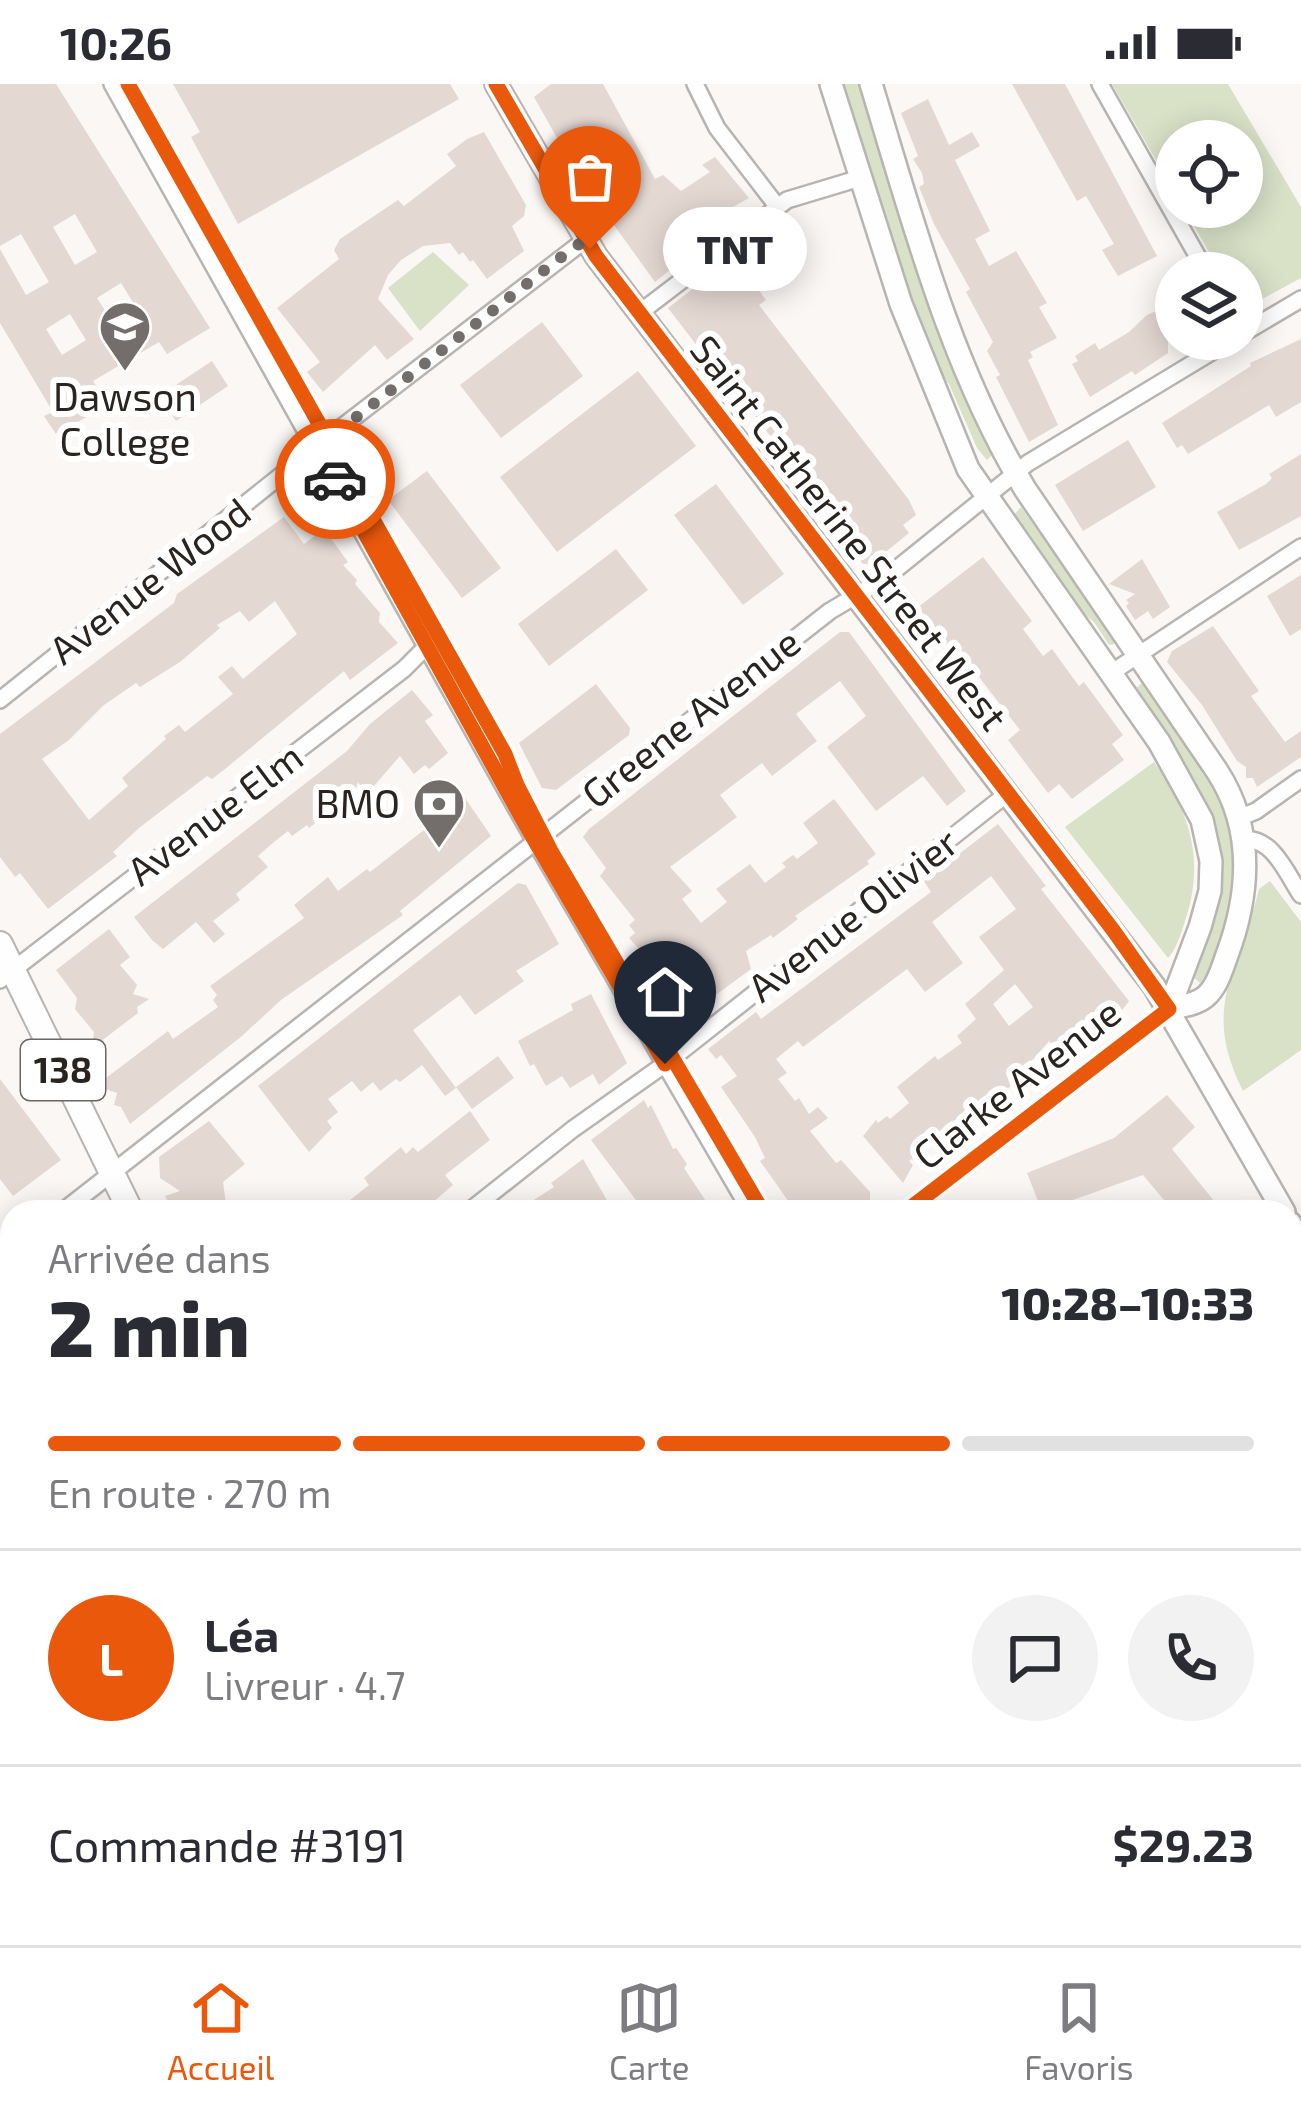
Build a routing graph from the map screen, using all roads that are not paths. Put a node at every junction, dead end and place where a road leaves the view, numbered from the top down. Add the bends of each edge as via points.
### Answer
1 (112, 84) edge
2 (496, 84) edge
3 (695, 84) edge
4 (831, 84) edge
5 (871, 84) edge
6 (1100, 84) edge
7 (860, 178) junction
8 (777, 206) junction
9 (585, 240) junction
10 (1195, 252) edge
11 (1301, 299) edge
12 (638, 314) junction
13 (1263, 322) edge
14 (1199, 360) edge
15 (317, 448) junction
16 (1015, 473) junction
17 (987, 496) junction
18 (1301, 547) edge
19 (857, 595) junction
20 (427, 646) junction
21 (1139, 654) junction
22 (1112, 673) junction
23 (0, 700) edge
24 (1301, 779) edge
25 (1009, 793) junction
26 (1241, 829) junction
27 (536, 840) junction
28 (1301, 895) edge
29 (0, 944) edge
30 (6, 975) edge
31 (1169, 1009) junction
32 (665, 1064) junction
33 (113, 1170) junction
34 (77, 1200) edge
35 (125, 1200) edge
36 (483, 1200) edge
37 (744, 1200) edge
38 (920, 1200) edge
39 (1277, 1200) edge

1 - 15 street
2 - 9 main road, Saint Catherine Street West
3 - 8 street via 717,128
4 - 7 main road
5 - 16 main road via 940,302
6 - 10 street
7 - 8 street
7 - 17 main road via 928,373
8 - 12 street
9 - 12 main road, Saint Catherine Street West
9 - 15 street, Avenue Wood
11 - 13 street
12 - 19 main road, Saint Catherine Street West
14 - 16 street, Greene Avenue
15 - 20 street
15 - 23 street, Avenue Wood
16 - 17 street, Greene Avenue
16 - 21 main road
17 - 19 street, Greene Avenue
17 - 22 main road
18 - 21 street
19 - 25 main road, Saint Catherine Street West
19 - 27 street, Greene Avenue
20 - 27 street
20 - 30 street, Avenue Elm
21 - 22 street
21 - 26 main road via 1223,780
22 - 31 main road via 1184,782 1210,850 1206,910
24 - 26 street
25 - 31 main road, Saint Catherine Street West
25 - 32 street, Avenue Olivier
26 - 28 street via 1266,844
26 - 31 main road via 1244,898 1217,980 1199,1001
27 - 32 street
27 - 33 street, Greene Avenue
29 - 30 main road, 138
30 - 33 main road, 138
31 - 38 street, Clarke Avenue
31 - 39 main road, Saint Catherine Street West
32 - 36 street, Avenue Olivier
32 - 37 street
33 - 34 street, Greene Avenue
33 - 35 main road, 138

